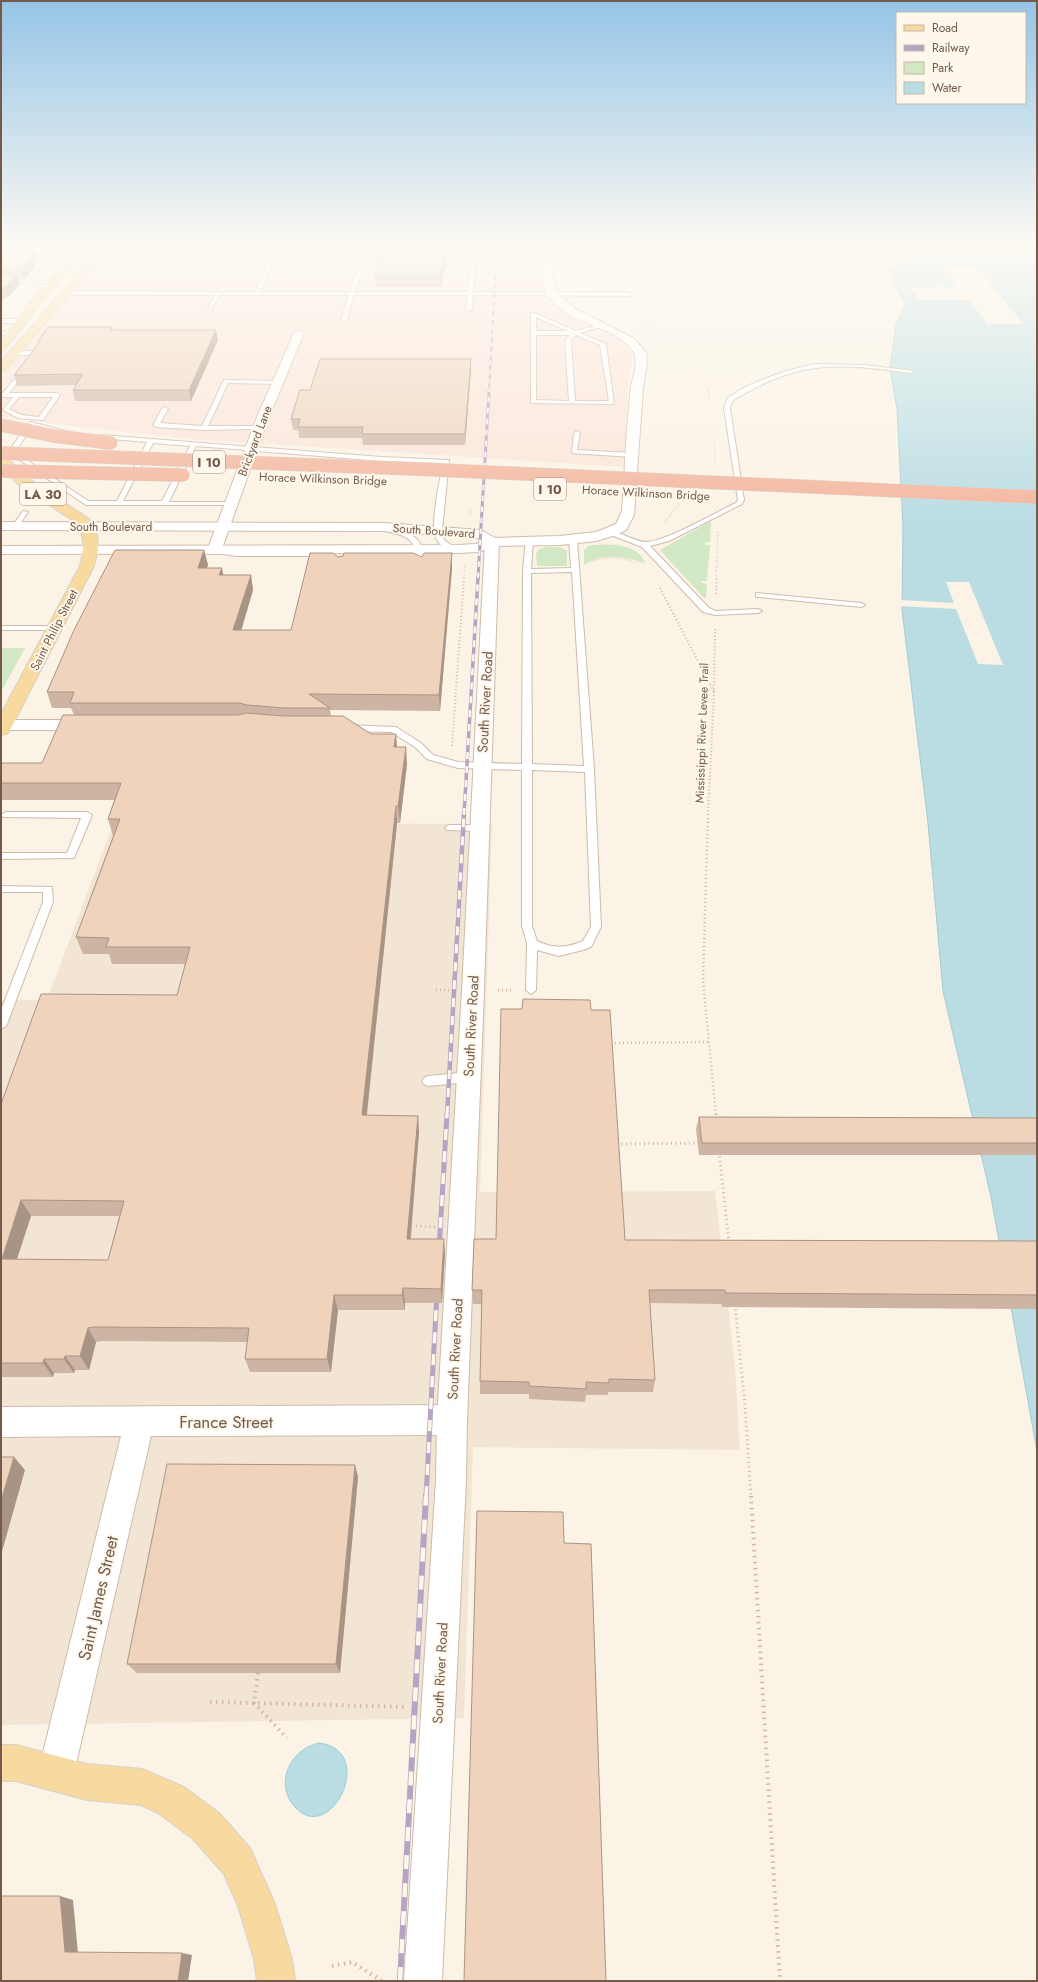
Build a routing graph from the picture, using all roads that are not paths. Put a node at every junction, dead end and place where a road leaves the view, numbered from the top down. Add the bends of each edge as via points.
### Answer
1 (8, 338) edge
2 (26, 338) edge
3 (297, 338) edge
4 (533, 338) edge
5 (570, 338) edge
6 (589, 338) edge
7 (626, 338) edge
8 (1, 348) edge
9 (14, 353) junction
10 (1, 369) edge
11 (911, 371) dead end
12 (279, 382) junction
13 (3, 395) edge
14 (17, 395) junction
15 (572, 402) junction
16 (165, 409) edge
17 (33, 421) junction
18 (1, 425) edge
19 (204, 428) junction
20 (259, 428) junction
21 (577, 433) dead end
22 (150, 440) junction
23 (194, 444) junction
24 (252, 448) junction
25 (1, 454) edge
26 (632, 455) junction
27 (1, 460) edge
28 (417, 469) junction
29 (1, 470) edge
30 (64, 472) junction
31 (1, 476) edge
32 (197, 476) dead end
33 (228, 476) dead end
34 (252, 477) dead end
35 (346, 479) dead end
36 (362, 480) dead end
37 (434, 483) dead end
38 (457, 484) dead end
39 (616, 492) dead end
40 (640, 493) dead end
41 (1037, 496) edge
42 (727, 497) dead end
43 (751, 498) dead end
44 (119, 503) junction
45 (164, 504) junction
46 (231, 504) junction
47 (26, 512) dead end
48 (1, 526) edge
49 (16, 526) junction
50 (86, 527) junction
51 (222, 527) junction
52 (378, 528) junction
53 (439, 530) junction
54 (610, 533) junction
55 (529, 540) junction
56 (573, 540) junction
57 (492, 542) junction
58 (645, 545) junction
59 (420, 549) junction
60 (460, 549) junction
61 (1, 550) edge
62 (91, 550) junction
63 (214, 550) junction
64 (335, 557) edge
65 (420, 568) edge
66 (527, 571) junction
67 (575, 572) junction
68 (759, 595) dead end
69 (861, 605) dead end
70 (758, 611) dead end
71 (1, 628) edge
72 (55, 628) junction
73 (107, 725) edge
74 (2, 727) edge
75 (341, 728) edge
76 (482, 766) junction
77 (526, 768) junction
78 (589, 770) junction
79 (6, 815) dead end
80 (450, 828) dead end
81 (479, 828) junction
82 (1, 856) edge
83 (1, 889) edge
84 (532, 943) junction
85 (531, 990) dead end
86 (1, 1024) edge
87 (469, 1077) junction
88 (428, 1081) dead end
89 (452, 1420) junction
90 (1, 1422) edge
91 (139, 1423) junction
92 (1, 1763) edge
93 (56, 1774) junction
94 (276, 1981) edge
95 (423, 1981) edge

1 - 8 main road
2 - 9 main road
3 - 12 street, Brickyard Lane
4 - 15 lane via 533,402
5 - 15 lane
6 - 15 lane via 603,344 612,402
7 - 26 street via 637,348 641,357 636,388
9 - 10 main road
9 - 13 lane via 38,353
11 - 58 lane via 815,366 788,373 730,399 727,408 741,500 739,504 666,539
12 - 19 lane via 226,381
12 - 20 street, Brickyard Lane
13 - 14 lane
14 - 17 lane via 6,410
14 - 17 lane via 57,395 40,419
16 - 19 lane via 156,425
17 - 22 lane via 75,434
17 - 44 lane via 11,452 86,503
18 - 28 highway, bridge via 92,442
19 - 20 lane
20 - 24 street, Brickyard Lane
21 - 26 lane via 574,452
22 - 23 lane
22 - 44 lane
23 - 24 lane
23 - 45 lane
24 - 46 street, Brickyard Lane
24 - 53 lane via 381,459 447,461 441,495
25 - 28 highway, I 10, bridge
26 - 54 street via 627,518 621,527
27 - 50 main road, LA 30 via 24,482 76,516
28 - 41 highway, Horace Wilkinson Bridge / I 10, bridge
29 - 30 highway, I 10, bridge
30 - 31 highway, bridge
30 - 32 highway, I 10, bridge
33 - 34 highway, Horace Wilkinson Bridge / I 10
35 - 36 highway, Horace Wilkinson Bridge
37 - 38 highway
39 - 40 highway, Horace Wilkinson Bridge
42 - 43 highway, Horace Wilkinson Bridge
44 - 45 lane
45 - 46 lane
46 - 51 street, Brickyard Lane
47 - 49 lane
48 - 49 street, South Boulevard
49 - 50 street, South Boulevard
50 - 51 street, South Boulevard
50 - 62 main road, Saint Philip Street via 90,535
51 - 52 street, South Boulevard
51 - 63 street, Brickyard Lane
52 - 53 street, South Boulevard
52 - 59 lane via 404,534 417,542
53 - 57 street, South Boulevard via 480,534
53 - 60 lane via 443,543
54 - 56 street
54 - 58 lane
55 - 56 street
55 - 57 street
55 - 66 lane
56 - 67 lane
57 - 60 street, South Boulevard via 479,548
57 - 76 street, South River Road
58 - 70 lane via 706,610 714,613
59 - 60 street, South Boulevard
59 - 63 street, South Boulevard
59 - 65 lane
61 - 62 street, South Boulevard
62 - 63 street, South Boulevard
62 - 72 main road, Saint Philip Street via 87,566
63 - 64 lane via 237,554 322,554
66 - 67 lane
66 - 77 lane
67 - 78 lane
68 - 69 lane
71 - 72 lane
72 - 74 main road, Saint Philip Street
73 - 74 street
75 - 76 lane via 394,729 421,747 430,757 458,765
76 - 77 lane
76 - 81 street, South River Road
77 - 78 lane
77 - 84 lane via 527,926
78 - 84 lane via 596,927 587,944 570,951 547,951
79 - 82 lane via 87,815 71,856
80 - 81 lane
81 - 87 street, South River Road
83 - 86 lane via 48,890 48,902
84 - 85 lane
87 - 88 lane
87 - 89 street, South River Road
89 - 91 street, France Street
89 - 95 street, South River Road via 451,1488
90 - 91 street, France Street
91 - 93 street, Saint James Street
92 - 93 main road via 16,1762
93 - 94 main road via 87,1782 142,1787 171,1800 206,1826 237,1861 256,1904 273,1959

